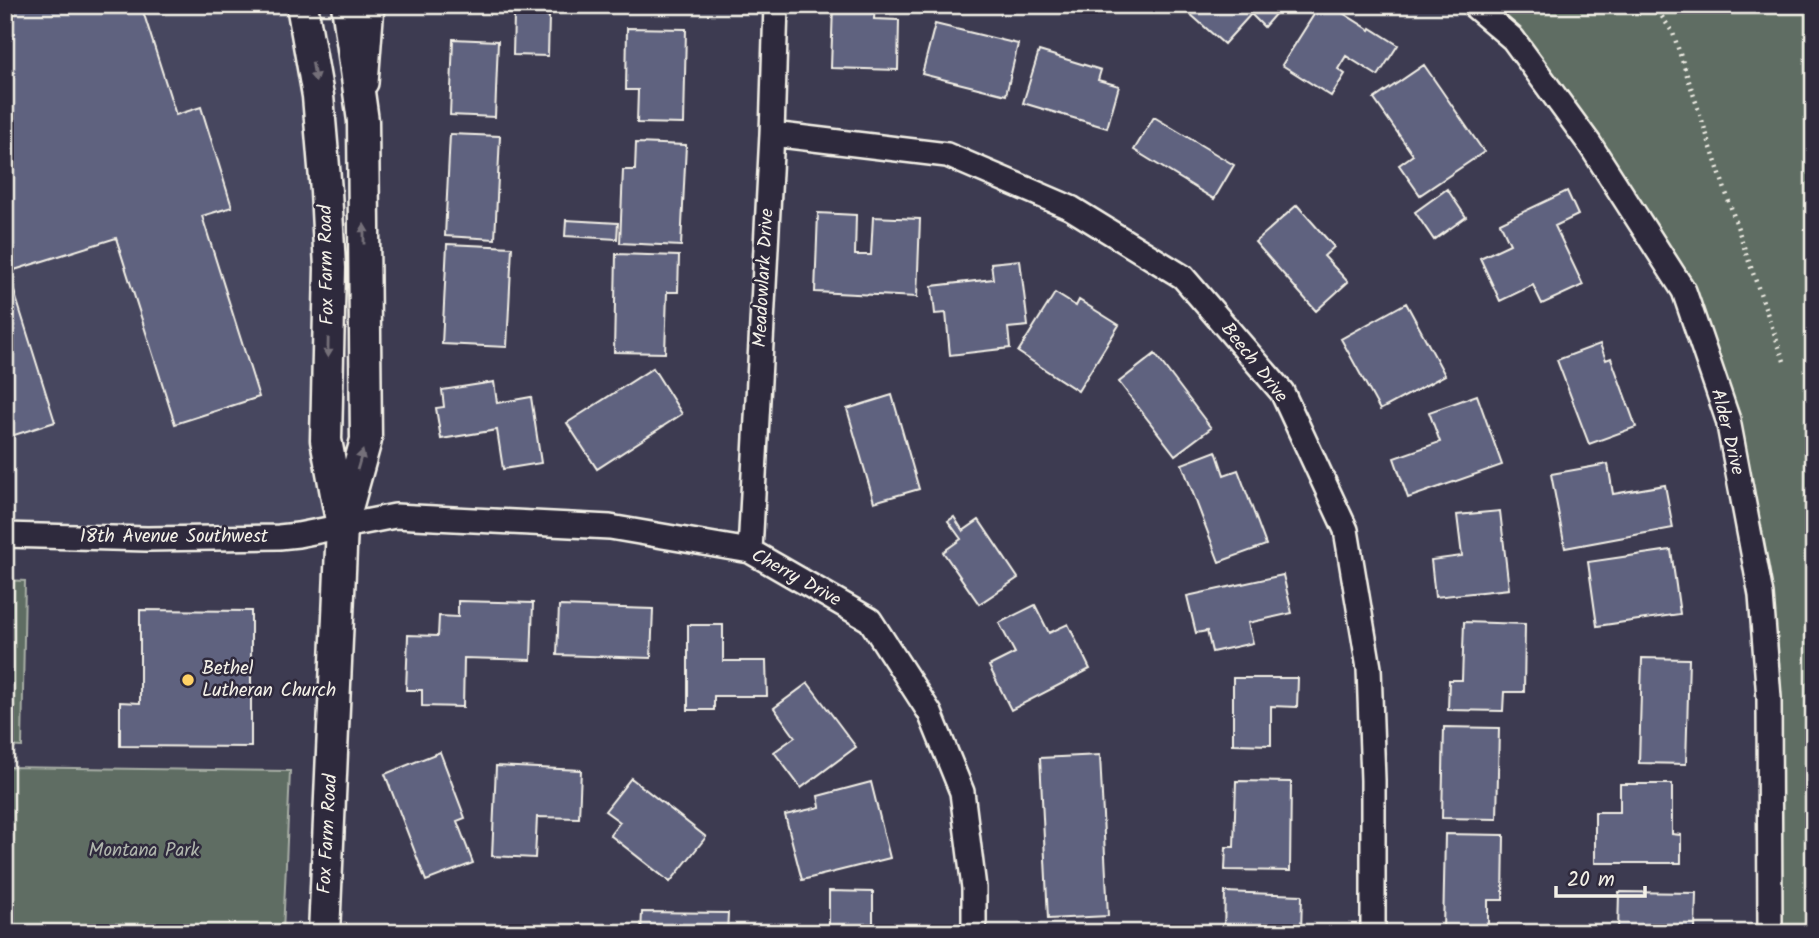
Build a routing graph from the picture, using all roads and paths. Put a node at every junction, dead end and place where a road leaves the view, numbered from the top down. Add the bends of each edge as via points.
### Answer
1 (302, 5) edge
2 (347, 5) edge
3 (372, 5) edge
4 (776, 5) edge
5 (1473, 5) edge
6 (1654, 5) edge
7 (363, 121) junction
8 (772, 134) junction
9 (1784, 361) dead end
10 (342, 526) junction
11 (5, 535) edge
12 (750, 551) junction
13 (324, 933) edge
14 (974, 933) edge
15 (1373, 933) edge
16 (1770, 933) edge

1 -> 10 street, Fox Farm Road via 318,96 326,191 330,268 326,440
2 - 7 street, Fox Farm Road
3 - 7 street, Fox Farm Road
4 - 8 street, Meadowlark Drive
5 - 16 street, Alder Drive via 1513,39 1589,143 1684,291 1728,420 1761,595 1769,698
6 - 9 path via 1673,33
10 -> 7 street, Fox Farm Road via 366,440
8 - 12 street, Meadowlark Drive
8 - 15 street, Beech Drive via 947,155 1071,208 1183,277 1282,392 1346,530 1369,668
10 - 11 street, 18th Avenue Southwest via 279,537
10 - 12 street, Cherry Drive via 395,516 610,527
10 - 13 street, Fox Farm Road
12 - 14 street, Cherry Drive via 870,620 930,713 962,792 974,888

